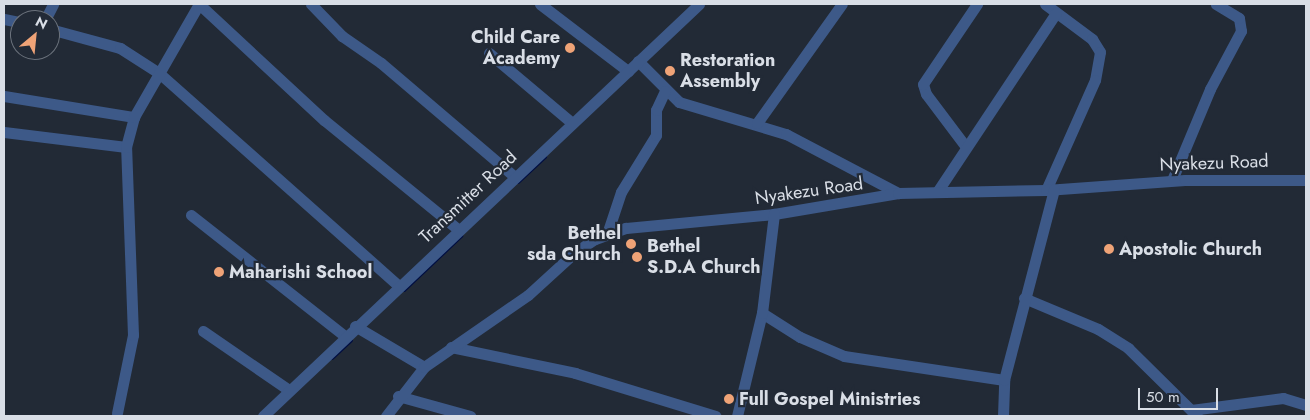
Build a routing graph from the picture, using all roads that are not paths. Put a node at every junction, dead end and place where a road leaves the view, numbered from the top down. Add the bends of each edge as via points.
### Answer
1 (199, 4) edge
2 (311, 4) edge
3 (540, 4) edge
4 (699, 4) edge
5 (842, 4) edge
6 (977, 4) edge
7 (1045, 4) edge
8 (1216, 4) edge
9 (1056, 12) junction
10 (60, 32) edge
11 (489, 53) dead end
12 (638, 61) junction
13 (628, 71) junction
14 (159, 72) junction
15 (665, 91) junction
16 (4, 96) edge
17 (134, 117) junction
18 (572, 123) junction
19 (757, 123) junction
20 (4, 132) edge
21 (126, 147) junction
22 (966, 147) junction
23 (515, 177) junction
24 (1172, 180) junction
25 (1306, 180) edge
26 (1050, 189) junction
27 (937, 192) junction
28 (898, 193) junction
29 (774, 214) junction
30 (191, 215) dead end
31 (459, 230) junction
32 (606, 234) junction
33 (398, 285) junction
34 (1024, 298) junction
35 (762, 313) junction
36 (355, 326) junction
37 (203, 331) dead end
38 (345, 336) junction
39 (451, 347) junction
40 (424, 367) junction
41 (1004, 380) junction
42 (289, 390) junction
43 (398, 396) junction
44 (1306, 405) edge
45 (117, 413) dead end
46 (1194, 413) edge
47 (263, 416) edge
48 (386, 416) edge
49 (470, 416) edge
50 (716, 416) edge
51 (737, 416) edge
52 (1002, 416) edge

1 - 14 street
1 - 31 street via 318,114
2 - 23 street via 342,36 381,63
3 - 13 street
4 - 12 street, Transmitter Road
5 - 19 street
6 - 22 street via 923,84 926,94
7 - 9 street
8 - 24 street via 1239,18 1241,32 1210,89
9 - 22 street
9 - 26 street via 1092,39 1100,52 1095,80
10 - 14 street via 120,48
11 - 18 street
12 - 13 street, Transmitter Road
12 - 15 street
13 - 18 street, Transmitter Road
14 - 17 street
14 - 33 street
15 - 19 street via 698,109
15 - 32 street via 656,110 656,135 621,192
16 - 17 street
17 - 21 street
18 - 23 street, Transmitter Road
19 - 28 street via 817,149
20 - 21 street
21 - 45 street via 133,335
22 - 27 street
23 - 31 street, Transmitter Road
24 - 25 street, Nyakezu Road
24 - 26 street, Nyakezu Road
26 - 27 street, Nyakezu Road
26 - 34 street
27 - 28 street, Nyakezu Road
28 - 29 street, Nyakezu Road
29 - 32 street, Nyakezu Road
29 - 35 street
30 - 38 street
31 - 33 street, Transmitter Road
32 - 39 street, Nyakezu Road via 574,253 528,296
33 - 36 street, Transmitter Road
34 - 41 street
34 - 46 street via 1098,329 1128,348
35 - 41 street via 806,340 844,356
35 - 51 street
36 - 38 street, Transmitter Road
36 - 40 street
37 - 42 street
38 - 42 street, Transmitter Road
39 - 40 street, Nyakezu Road
39 - 50 street via 575,373
40 - 43 street, Nyakezu Road
41 - 52 street
42 - 47 street, Transmitter Road
43 - 48 street, Nyakezu Road
43 - 49 street
44 - 46 street via 1282,398

